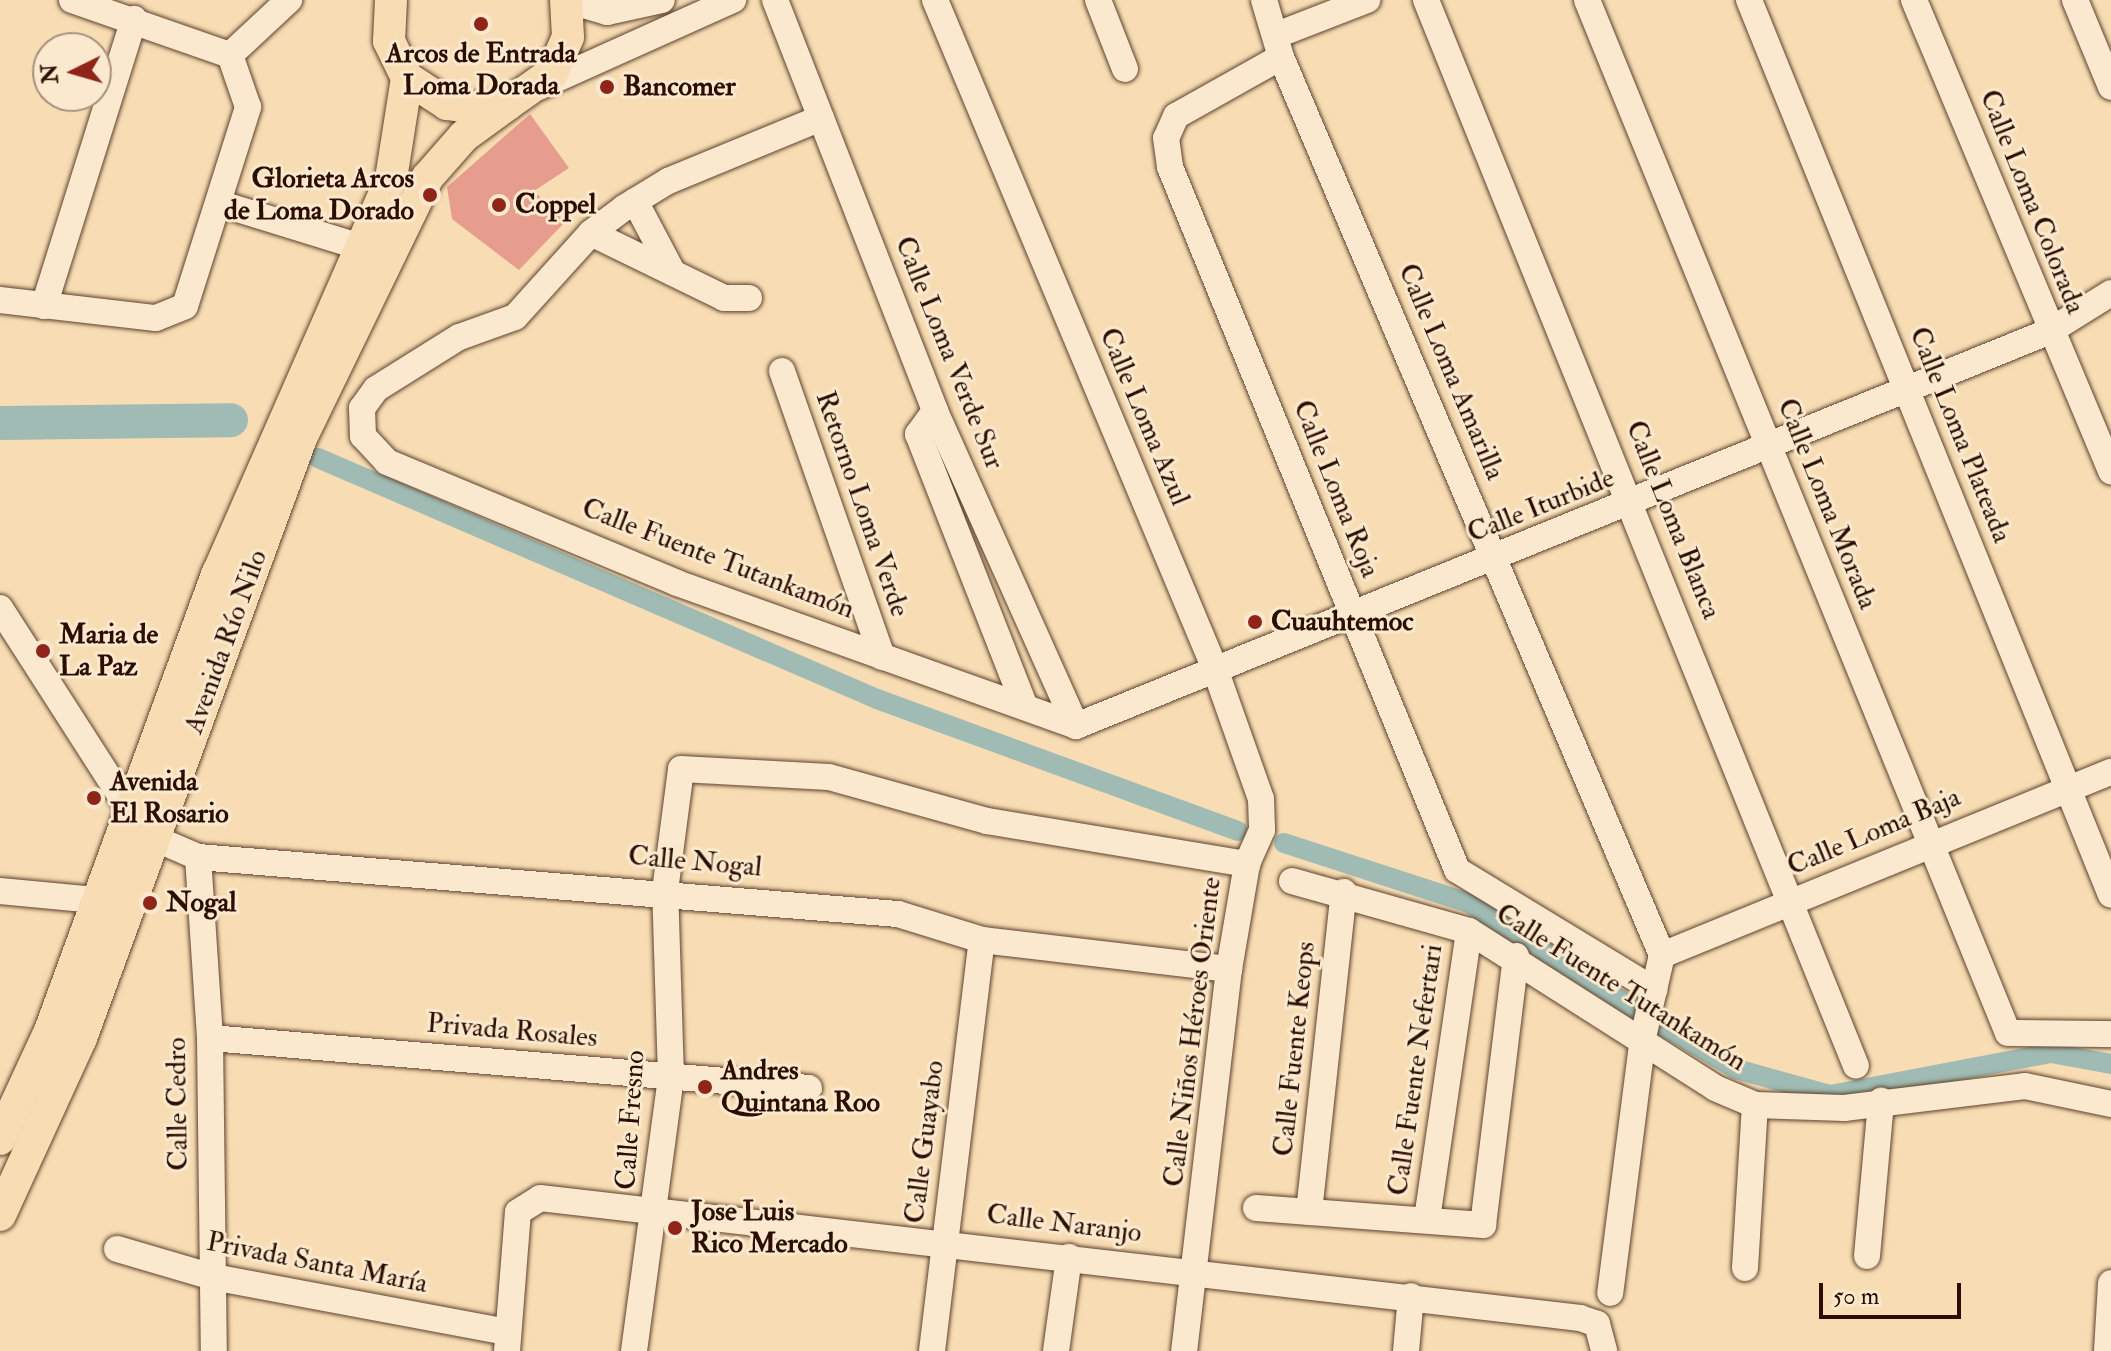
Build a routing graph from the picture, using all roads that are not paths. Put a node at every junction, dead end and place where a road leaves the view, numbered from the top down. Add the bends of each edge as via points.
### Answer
1 (72, 0) edge
2 (289, 0) edge
3 (567, 0) edge
4 (662, 0) edge
5 (733, 0) edge
6 (775, 0) edge
7 (935, 0) edge
8 (1098, 0) edge
9 (1264, 0) edge
10 (1367, 0) edge
11 (1426, 0) edge
12 (1587, 0) edge
13 (1749, 0) edge
14 (1914, 0) edge
15 (2075, 0) edge
16 (694, 7) edge
17 (386, 9) edge
18 (134, 19) junction
19 (1279, 46) junction
20 (230, 55) junction
21 (1125, 69) dead end
22 (407, 78) junction
23 (539, 87) junction
24 (2111, 87) edge
25 (508, 104) junction
26 (821, 118) junction
27 (635, 201) junction
28 (221, 204) junction
29 (591, 233) junction
30 (361, 247) junction
31 (673, 273) junction
32 (2111, 293) edge
33 (749, 298) dead end
34 (0, 300) edge
35 (44, 306) junction
36 (2050, 331) junction
37 (782, 371) dead end
38 (1907, 390) junction
39 (935, 411) junction
40 (1769, 446) junction
41 (2111, 471) edge
42 (1632, 503) junction
43 (1496, 559) junction
44 (0, 608) edge
45 (1354, 618) junction
46 (11, 646) edge
47 (882, 657) junction
48 (1215, 669) junction
49 (1025, 707) junction
50 (1076, 726) junction
51 (2111, 772) edge
52 (2067, 787) junction
53 (143, 827) junction
54 (1930, 842) junction
55 (198, 857) junction
56 (2104, 859) edge
57 (1247, 864) junction
58 (1292, 881) dead end
59 (0, 891) edge
60 (665, 891) junction
61 (1344, 892) junction
62 (2111, 895) edge
63 (1793, 900) junction
64 (114, 902) junction
65 (1469, 931) junction
66 (982, 940) junction
67 (1662, 955) junction
68 (1516, 956) junction
69 (1229, 969) junction
70 (1654, 990) junction
71 (2111, 1034) edge
72 (1643, 1037) junction
73 (210, 1038) junction
74 (1856, 1066) dead end
75 (671, 1077) junction
76 (809, 1088) dead end
77 (1881, 1101) junction
78 (2111, 1104) edge
79 (1755, 1105) junction
80 (0, 1139) edge
81 (14, 1154) edge
82 (1256, 1208) dead end
83 (657, 1210) junction
84 (1309, 1212) junction
85 (0, 1215) edge
86 (1427, 1219) junction
87 (945, 1243) junction
88 (117, 1249) dead end
89 (1867, 1256) dead end
90 (1069, 1257) junction
91 (1745, 1268) dead end
92 (1196, 1271) junction
93 (213, 1277) junction
94 (2111, 1283) edge
95 (1610, 1293) dead end
96 (1411, 1296) junction
97 (507, 1341) edge
98 (214, 1351) edge
99 (634, 1351) edge
100 (932, 1351) edge
101 (1056, 1351) edge
102 (1184, 1351) edge
103 (1406, 1351) edge
104 (1604, 1351) edge
105 (2107, 1351) edge

1 - 18 street
2 - 20 street
3 - 4 street via 607,12
3 - 23 main road via 562,56
5 - 16 street
6 - 26 street, Calle Loma Verde Sur
7 - 48 street, Calle Loma Azul
8 - 21 street
9 - 19 street, Calle Loma Amarilla
10 - 19 street
11 - 42 street, Calle Loma Blanca
12 - 40 street, Calle Loma Morada
13 - 38 street, Calle Loma Plateada
14 - 36 street, Calle Loma Colorada
15 - 24 street
16 - 23 street
17 - 22 main road
18 - 20 street
18 - 35 street
19 - 43 street, Calle Loma Amarilla
19 - 45 street, Calle Loma Roja via 1176,116 1166,138 1170,167
20 - 28 street via 248,107
22 - 25 main road via 459,108
22 - 30 main road, Avenida Río Nilo via 397,156
23 - 25 main road, Avenida Río Nilo
25 - 53 main road, Avenida Río Nilo via 464,136 428,177 301,438
26 - 27 street
26 - 39 street, Calle Loma Verde Sur
27 - 29 street
27 - 31 street
28 - 30 street
28 - 35 street via 180,312 156,318
29 - 31 street
29 - 47 street, Calle Fuente Tutankamón via 515,317 459,337 376,389 360,422 370,447 387,462 677,583
30 - 53 main road, Avenida Río Nilo via 218,573
31 - 33 street via 724,298
32 - 36 street, Calle Iturbide
34 - 35 street
36 - 38 street, Calle Iturbide
36 - 41 street, Calle Loma Colorada
37 - 47 street, Retorno Loma Verde
38 - 40 street, Calle Iturbide
38 - 52 street, Calle Loma Plateada
39 - 49 street via 918,434
39 - 50 street, Calle Loma Verde Sur
40 - 42 street, Calle Iturbide
40 - 54 street, Calle Loma Morada
42 - 43 street, Calle Iturbide
42 - 63 street, Calle Loma Blanca
43 - 45 street, Calle Iturbide
43 - 67 street, Calle Loma Amarilla
44 - 46 street
45 - 48 street, Calle Iturbide
45 - 70 street, Calle Loma Roja via 1457,870
46 - 53 street
47 - 49 street, Calle Fuente Tutankamón
48 - 50 street, Calle Iturbide
48 - 57 street, Calle Loma Azul via 1261,799 1262,830
49 - 50 street, Calle Fuente Tutankamón
51 - 52 street, Calle Loma Baja
52 - 54 street, Calle Loma Baja
52 - 56 street, Calle Loma Plateada
53 - 55 street, Calle Nogal
53 - 64 main road, Avenida Río Nilo
54 - 63 street, Calle Loma Baja
54 - 71 street, Calle Loma Morada via 2008,1033
55 - 60 street, Calle Nogal
55 - 73 street, Calle Cedro
56 - 62 street, Calle Loma Plateada
57 - 60 street, Calle Fresno via 987,821 829,777 681,769
57 - 69 street, Calle Niños Héroes Oriente
58 - 61 street, Calle Fuente Tutankamón
59 - 64 street
60 - 66 street, Calle Nogal via 898,914
60 - 75 street, Calle Fresno
61 - 65 street, Calle Fuente Tutankamón
61 - 84 street, Calle Fuente Keops
63 - 67 street, Calle Loma Baja
63 - 74 street, Calle Loma Blanca
64 - 80 main road, Avenida Río Nilo
64 - 81 main road, Avenida Río Nilo
65 - 68 street, Calle Fuente Tutankamón
65 - 86 street, Calle Fuente Nefertari
66 - 69 street, Calle Nogal
66 - 87 street, Calle Guayabo
67 - 70 street
68 - 72 street, Calle Fuente Tutankamón
68 - 86 street via 1483,1225
69 - 92 street, Calle Niños Héroes Oriente
70 - 72 street
72 - 79 street, Calle Fuente Tutankamón via 1715,1088
72 - 95 street
73 - 75 street, Privada Rosales
73 - 93 street, Calle Cedro
75 - 76 street, Privada Rosales
75 - 83 street, Calle Fresno
77 - 78 street, Calle Fuente Tutankamón via 2025,1086
77 - 79 street, Calle Fuente Tutankamón via 1812,1109
77 - 89 street
79 - 91 street
81 - 85 main road, Avenida Río Nilo
82 - 84 street
83 - 87 street, Calle Naranjo
83 - 97 street, Calle Naranjo via 522,1203
83 - 99 street, Calle Fresno
84 - 86 street
87 - 90 street, Calle Naranjo
87 - 100 street, Calle Guayabo
88 - 93 street, Privada Santa María
90 - 92 street, Calle Naranjo
90 - 101 street
92 - 96 street, Calle Naranjo
92 - 102 street, Calle Niños Héroes Oriente
93 - 97 street, Privada Santa María
93 - 98 street, Calle Cedro
94 - 105 street
96 - 103 street
96 - 104 street, Calle Naranjo via 1597,1324

